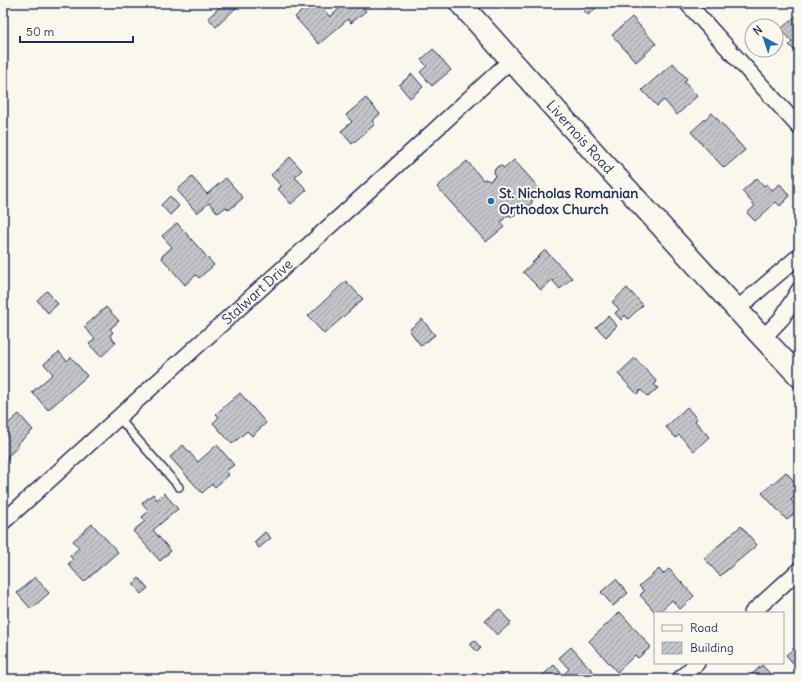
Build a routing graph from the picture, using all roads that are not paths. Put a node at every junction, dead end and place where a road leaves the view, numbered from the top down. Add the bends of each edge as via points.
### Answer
1 (460, 3) edge
2 (687, 3) edge
3 (511, 60) junction
4 (799, 128) edge
5 (799, 256) edge
6 (799, 290) edge
7 (737, 309) junction
8 (762, 338) junction
9 (799, 376) edge
10 (118, 417) junction
11 (179, 487) dead end
12 (3, 522) edge
13 (799, 570) edge
14 (753, 612) edge
15 (696, 664) edge
16 (680, 679) edge

1 - 3 main road, Livernois Road
2 - 4 street
3 - 7 main road, Livernois Road
3 - 10 street, Stalwart Drive
5 - 7 street
6 - 8 street via 782,318
7 - 8 main road, Livernois Road
8 - 9 main road, Livernois Road
10 - 11 lane
10 - 12 street, Stalwart Drive
13 - 14 street
15 - 16 street

